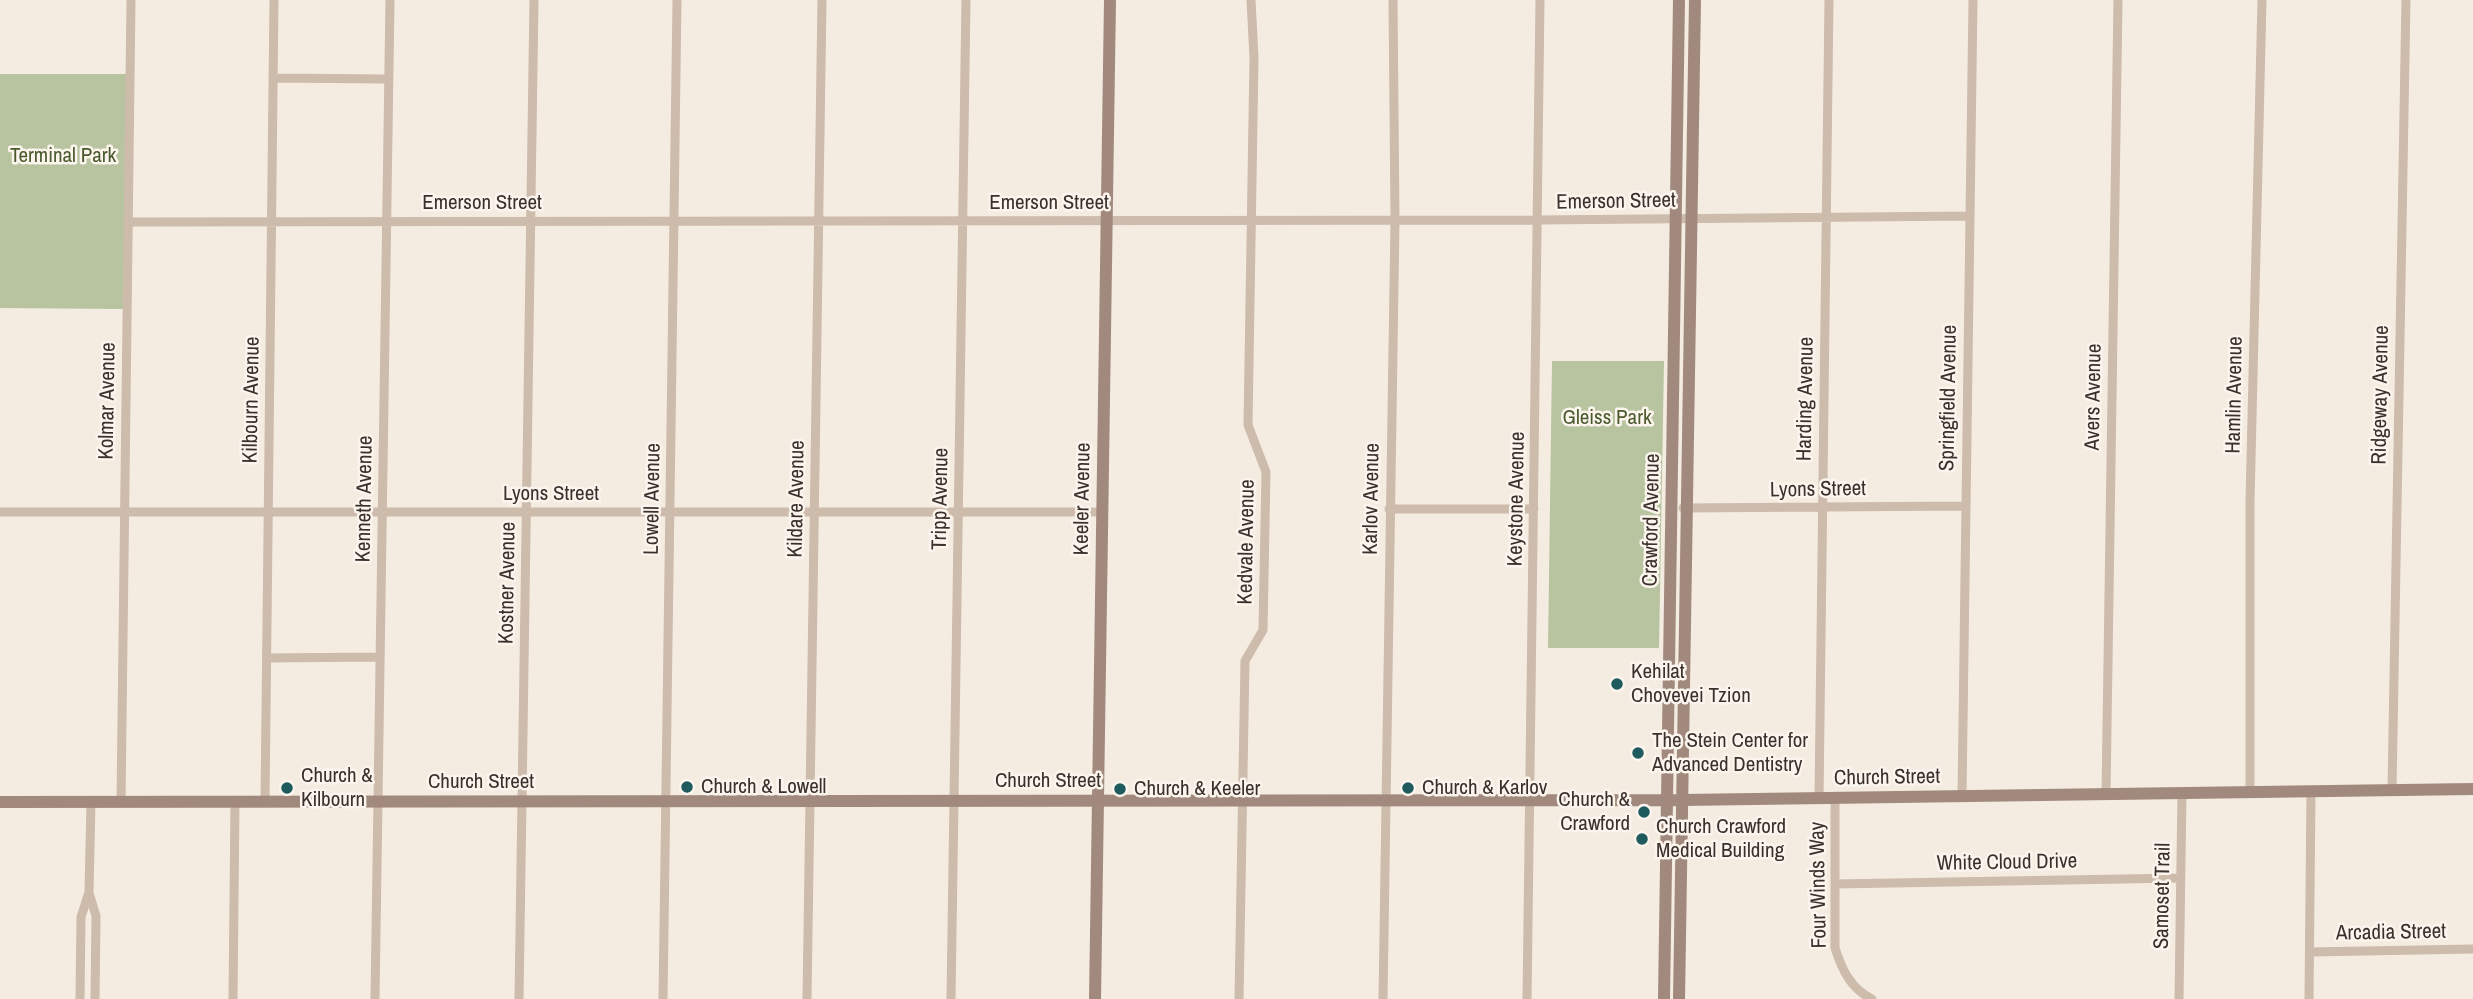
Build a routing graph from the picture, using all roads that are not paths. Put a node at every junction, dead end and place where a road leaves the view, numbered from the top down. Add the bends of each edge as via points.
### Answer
1 (131, 0) edge
2 (275, 0) edge
3 (390, 0) edge
4 (534, 0) edge
5 (677, 0) edge
6 (822, 0) edge
7 (966, 0) edge
8 (1110, 0) edge
9 (1251, 0) edge
10 (1393, 0) edge
11 (1540, 0) edge
12 (1679, 0) edge
13 (1695, 0) edge
14 (1829, 0) edge
15 (1973, 0) edge
16 (2118, 0) edge
17 (2262, 0) edge
18 (2406, 0) edge
19 (274, 78) junction
20 (388, 79) junction
21 (1970, 216) junction
22 (1826, 218) junction
23 (1676, 219) junction
24 (1691, 219) junction
25 (674, 220) junction
26 (1251, 220) junction
27 (1395, 220) junction
28 (1538, 220) junction
29 (272, 221) junction
30 (386, 221) junction
31 (531, 221) junction
32 (818, 221) junction
33 (963, 221) junction
34 (1107, 221) junction
35 (128, 222) junction
36 (1964, 506) junction
37 (1823, 507) junction
38 (1672, 508) junction
39 (1687, 508) junction
40 (1389, 509) junction
41 (1534, 509) junction
42 (0, 512) edge
43 (125, 512) junction
44 (268, 512) junction
45 (382, 512) junction
46 (526, 512) junction
47 (670, 512) junction
48 (815, 512) junction
49 (958, 512) junction
50 (1102, 512) junction
51 (380, 657) junction
52 (267, 658) junction
53 (2473, 789) edge
54 (2392, 790) junction
55 (2311, 791) junction
56 (2250, 792) junction
57 (2182, 793) junction
58 (2106, 794) junction
59 (1962, 796) junction
60 (1835, 797) junction
61 (1819, 798) junction
62 (1243, 800) junction
63 (1387, 800) junction
64 (1531, 800) junction
65 (1667, 800) junction
66 (1682, 800) junction
67 (235, 801) junction
68 (265, 801) junction
69 (378, 801) junction
70 (522, 801) junction
71 (666, 801) junction
72 (810, 801) junction
73 (954, 801) junction
74 (1098, 801) junction
75 (0, 802) edge
76 (91, 802) junction
77 (121, 802) junction
78 (2180, 878) junction
79 (1835, 884) junction
80 (89, 892) junction
81 (2473, 949) edge
82 (2311, 952) junction
83 (1857, 996) edge
84 (80, 999) edge
85 (95, 999) edge
86 (233, 999) edge
87 (375, 999) edge
88 (519, 999) edge
89 (663, 999) edge
90 (807, 999) edge
91 (950, 999) edge
92 (1095, 999) edge
93 (1240, 999) edge
94 (1383, 999) edge
95 (1527, 999) edge
96 (1664, 999) edge
97 (1679, 999) edge
98 (1872, 999) edge
99 (2179, 999) edge
100 (2309, 999) edge

1 - 35 street, Kolmar Avenue
2 - 19 street, Kilbourn Avenue
3 - 20 street, Kenneth Avenue
4 - 31 street, Kostner Avenue
5 - 25 street, Lowell Avenue
6 - 32 street, Kildare Avenue
7 - 33 street, Tripp Avenue
8 - 34 street, Keeler Avenue
9 - 26 street, Kedvale Avenue
10 - 27 street, Karlov Avenue
11 - 28 street, Keystone Avenue
12 - 23 street, Crawford Avenue
13 - 24 street, Crawford Avenue
14 - 22 street, Harding Avenue
15 - 21 street, Springfield Avenue
16 - 58 street, Avers Avenue
17 - 56 street, Hamlin Avenue via 2250,501
18 - 54 street, Ridgeway Avenue
19 - 20 street
19 - 29 street, Kilbourn Avenue
20 - 30 street, Kenneth Avenue
21 - 22 street, Emerson Street
21 - 36 street, Springfield Avenue
22 - 24 street, Emerson Street
22 - 37 street, Harding Avenue
23 - 24 street, Emerson Street
23 - 28 street, Emerson Street
23 - 38 street, Crawford Avenue
24 - 39 street, Crawford Avenue
25 - 31 street, Emerson Street
25 - 32 street, Emerson Street
25 - 47 street, Lowell Avenue
26 - 27 street, Emerson Street
26 - 34 street, Emerson Street
26 - 62 street, Kedvale Avenue via 1248,425 1266,471 1263,630 1245,661
27 - 28 street, Emerson Street
27 - 40 street, Karlov Avenue
28 - 41 street, Keystone Avenue
29 - 30 street, Emerson Street
29 - 35 street, Emerson Street
29 - 44 street, Kilbourn Avenue
30 - 31 street, Emerson Street
30 - 45 street, Kenneth Avenue
31 - 46 street, Kostner Avenue
32 - 33 street, Emerson Street
32 - 48 street, Kildare Avenue
33 - 34 street, Emerson Street
33 - 49 street, Tripp Avenue
34 - 50 street, Keeler Avenue
35 - 43 street, Kolmar Avenue
36 - 37 street, Lyons Street
36 - 59 street, Springfield Avenue
37 - 39 street, Lyons Street
37 - 61 street, Harding Avenue
38 - 39 street, Lyons Street
38 - 65 street, Crawford Avenue
39 - 66 street, Crawford Avenue
40 - 41 street
40 - 63 street, Karlov Avenue
41 - 64 street, Keystone Avenue
42 - 43 street, Lyons Street
43 - 44 street, Lyons Street
43 - 77 street, Kolmar Avenue
44 - 45 street, Lyons Street
44 - 52 street, Kilbourn Avenue
45 - 46 street, Lyons Street
45 - 51 street, Kenneth Avenue
46 - 47 street, Lyons Street
46 - 70 street, Kostner Avenue
47 - 48 street, Lyons Street
47 - 71 street, Lowell Avenue
48 - 49 street, Lyons Street
48 - 72 street, Kildare Avenue
49 - 50 street, Lyons Street
49 - 73 street, Tripp Avenue
50 - 74 street, Keeler Avenue
51 - 52 street
51 - 69 street, Kenneth Avenue
52 - 68 street, Kilbourn Avenue
53 - 54 street, Church Street
54 - 55 street, Church Street
55 - 56 street, Church Street
55 - 82 street
56 - 57 street, Church Street
57 - 58 street, Church Street
57 - 78 street, Samoset Trail
58 - 59 street, Church Street
59 - 60 street, Church Street
60 - 61 street, Church Street
60 - 79 street, Four Winds Way
61 - 66 street, Church Street
62 - 63 street, Church Street
62 - 74 street, Church Street
62 - 93 street, Kedvale Avenue
63 - 64 street, Church Street
63 - 94 street, Karlov Avenue
64 - 65 street, Church Street
64 - 95 street, Keystone Avenue
65 - 66 street, Church Street
65 - 96 street, Crawford Avenue
66 - 97 street, Crawford Avenue
67 - 68 street, Church Street
67 - 77 street, Church Street
67 - 86 street
68 - 69 street, Church Street
69 - 70 street, Church Street
69 - 87 street, Kenneth Avenue
70 - 71 street, Church Street
70 - 88 street, Kostner Avenue
71 - 72 street, Church Street
71 - 89 street, Lowell Avenue
72 - 73 street, Church Street
72 - 90 street, Kildare Avenue
73 - 74 street, Church Street
73 - 91 street, Tripp Avenue
74 - 92 street, Keeler Avenue
75 - 76 street, Church Street
76 - 77 street, Church Street
76 - 80 street
78 - 79 street, White Cloud Drive
78 - 99 street, Samoset Trail
79 - 83 street, Four Winds Way via 1835,948
80 - 84 street via 81,917
80 - 85 street via 96,916
81 - 82 street, Arcadia Street
82 - 100 street
83 - 98 street, Four Winds Way

